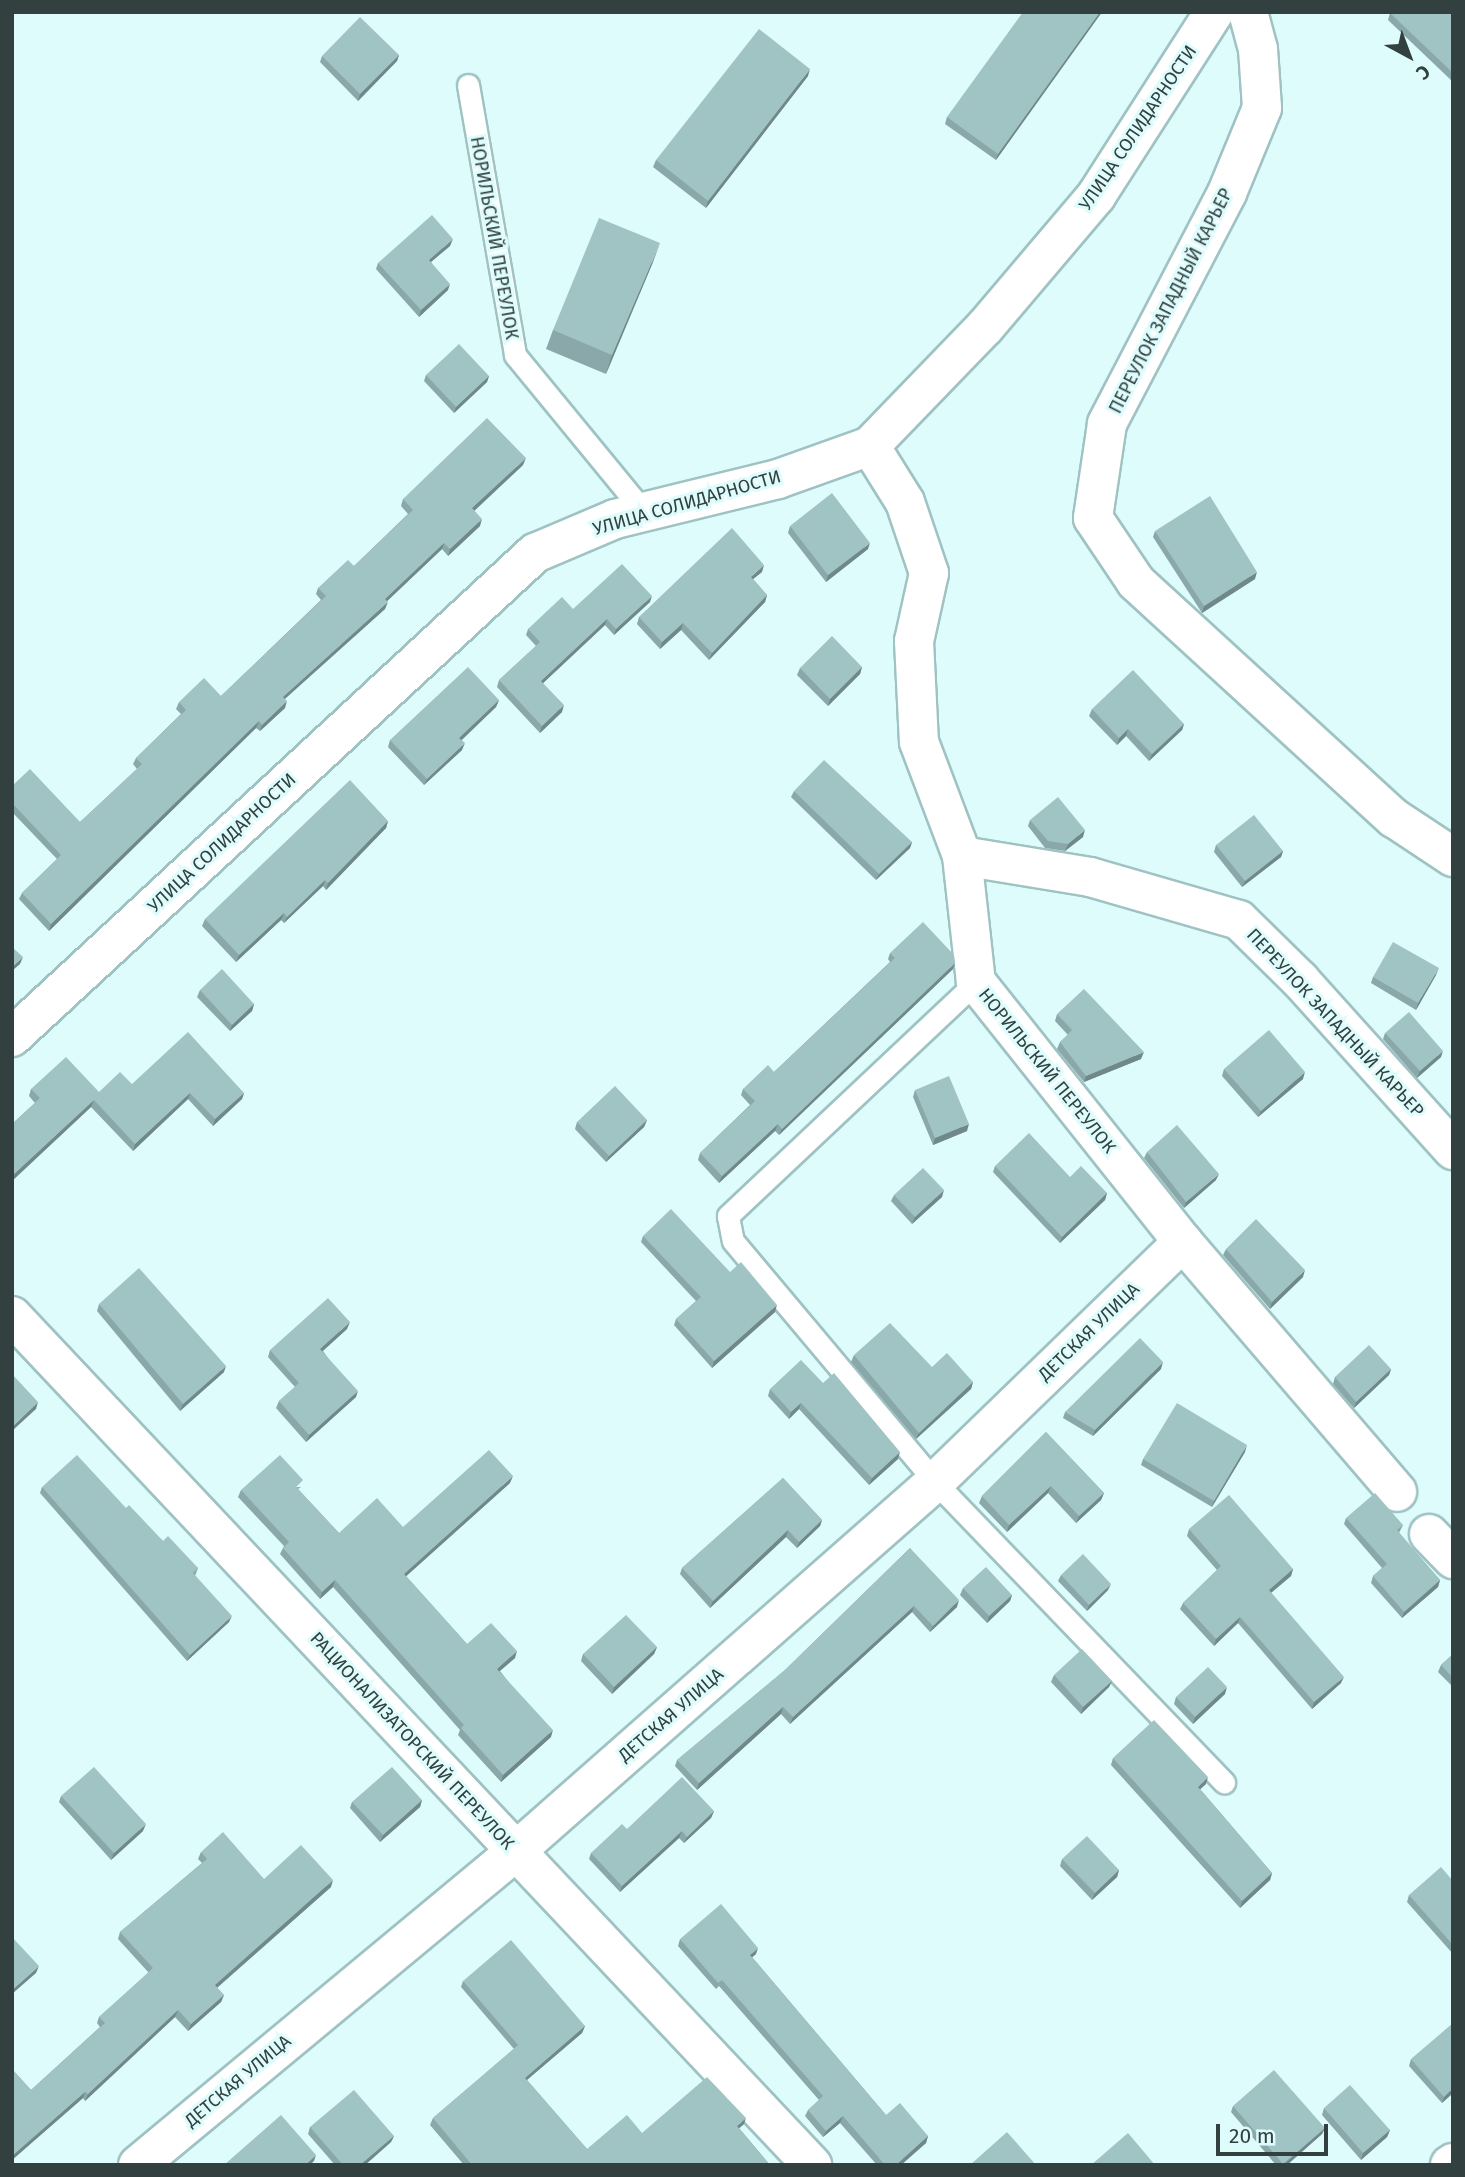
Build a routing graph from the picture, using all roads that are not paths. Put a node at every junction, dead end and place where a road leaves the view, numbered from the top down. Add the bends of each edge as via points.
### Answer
1 (1214, 12) edge
2 (1248, 12) edge
3 (468, 85) dead end
4 (870, 446) junction
5 (644, 512) junction
6 (962, 856) junction
7 (1453, 857) edge
8 (976, 982) junction
9 (12, 1037) edge
10 (1453, 1150) edge
11 (1182, 1242) junction
12 (12, 1316) edge
13 (935, 1482) junction
14 (1397, 1492) dead end
15 (1224, 1782) dead end
16 (516, 1851) junction
17 (138, 2165) edge
18 (813, 2165) edge

1 - 4 street, УЛИЦА СОЛИДАРНОСТИ via 1096,196 985,327
2 - 7 street, ПЕРЕУЛОК ЗАПАДНЫЙ КАРЬЕР via 1258,49 1262,108 1227,193 1107,424 1093,518 1136,582 1394,818
3 - 5 lane, НОРИЛЬСКИЙ ПЕРЕУЛОК via 515,355
4 - 5 street, УЛИЦА СОЛИДАРНОСТИ via 778,479
4 - 6 street, НОРИЛЬСКИЙ ПЕРЕУЛОК via 905,502 929,573 914,641 919,742
5 - 9 street, УЛИЦА СОЛИДАРНОСТИ via 535,553
6 - 8 street, НОРИЛЬСКИЙ ПЕРЕУЛОК
6 - 10 street, ПЕРЕУЛОК ЗАПАДНЫЙ КАРЬЕР via 1090,877 1239,920 1300,980
8 - 11 street, НОРИЛЬСКИЙ ПЕРЕУЛОК
8 - 13 lane via 728,1216 733,1241
11 - 13 street, ДЕТСКАЯ УЛИЦА
11 - 14 street, НОРИЛЬСКИЙ ПЕРЕУЛОК
12 - 16 street, РАЦИОНАЛИЗАТОРСКИЙ ПЕРЕУЛОК
13 - 15 lane
13 - 16 street, ДЕТСКАЯ УЛИЦА
16 - 17 street, ДЕТСКАЯ УЛИЦА
16 - 18 street, РАЦИОНАЛИЗАТОРСКИЙ ПЕРЕУЛОК

